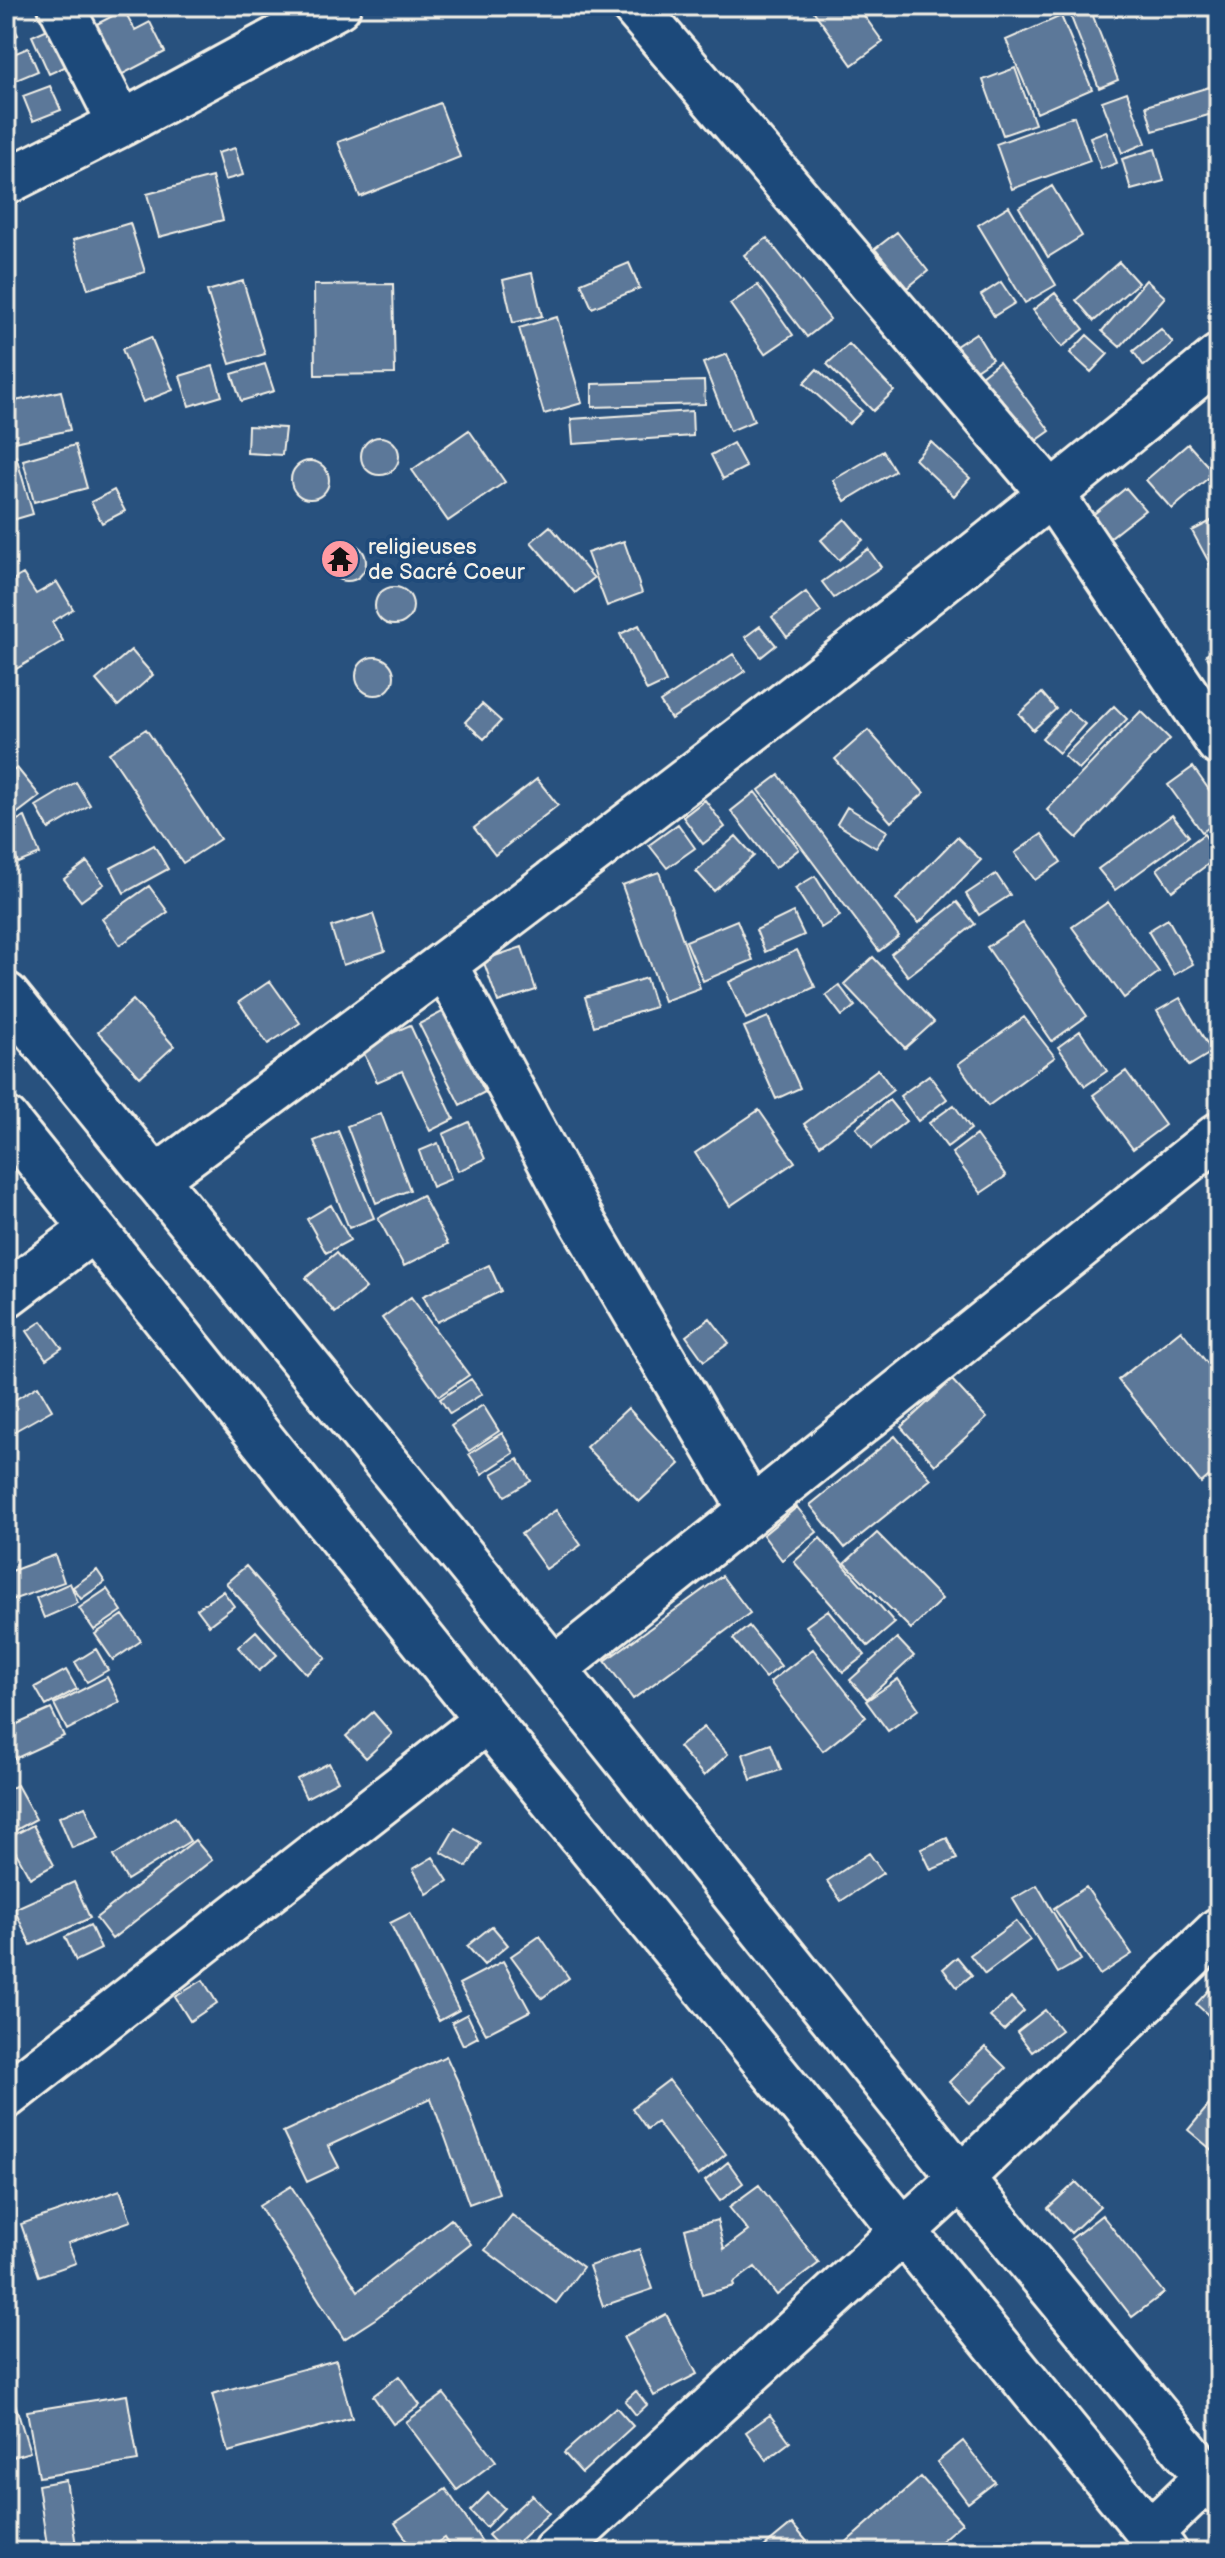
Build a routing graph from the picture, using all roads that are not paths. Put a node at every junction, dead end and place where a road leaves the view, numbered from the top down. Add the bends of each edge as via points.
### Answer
1 (61, 6) edge
2 (338, 6) edge
3 (634, 6) edge
4 (121, 124) junction
5 (6, 182) edge
6 (1219, 357) edge
7 (1052, 495) junction
8 (1219, 743) edge
9 (445, 966) junction
10 (6, 995) edge
11 (6, 1120) edge
12 (1219, 1135) edge
13 (155, 1179) junction
14 (92, 1230) junction
15 (6, 1295) edge
16 (751, 1509) junction
17 (554, 1669) junction
18 (487, 1720) junction
19 (1219, 1930) edge
20 (6, 2096) edge
21 (961, 2178) junction
22 (904, 2231) junction
23 (1213, 2484) edge
24 (1158, 2543) edge
25 (555, 2552) edge

1 - 4 street
2 - 4 street
3 - 7 street
4 - 5 street
6 - 7 street
7 - 8 street
7 - 9 street
9 - 13 street
9 - 16 street via 581,1219
10 - 13 street
11 - 14 street
12 - 16 street
13 - 17 street
14 - 15 street
14 - 18 street
16 - 17 street
17 - 21 street
18 - 20 street
18 - 22 street
19 - 21 street
21 - 22 street
21 - 23 street
22 - 24 street
22 - 25 street
23 - 24 street

